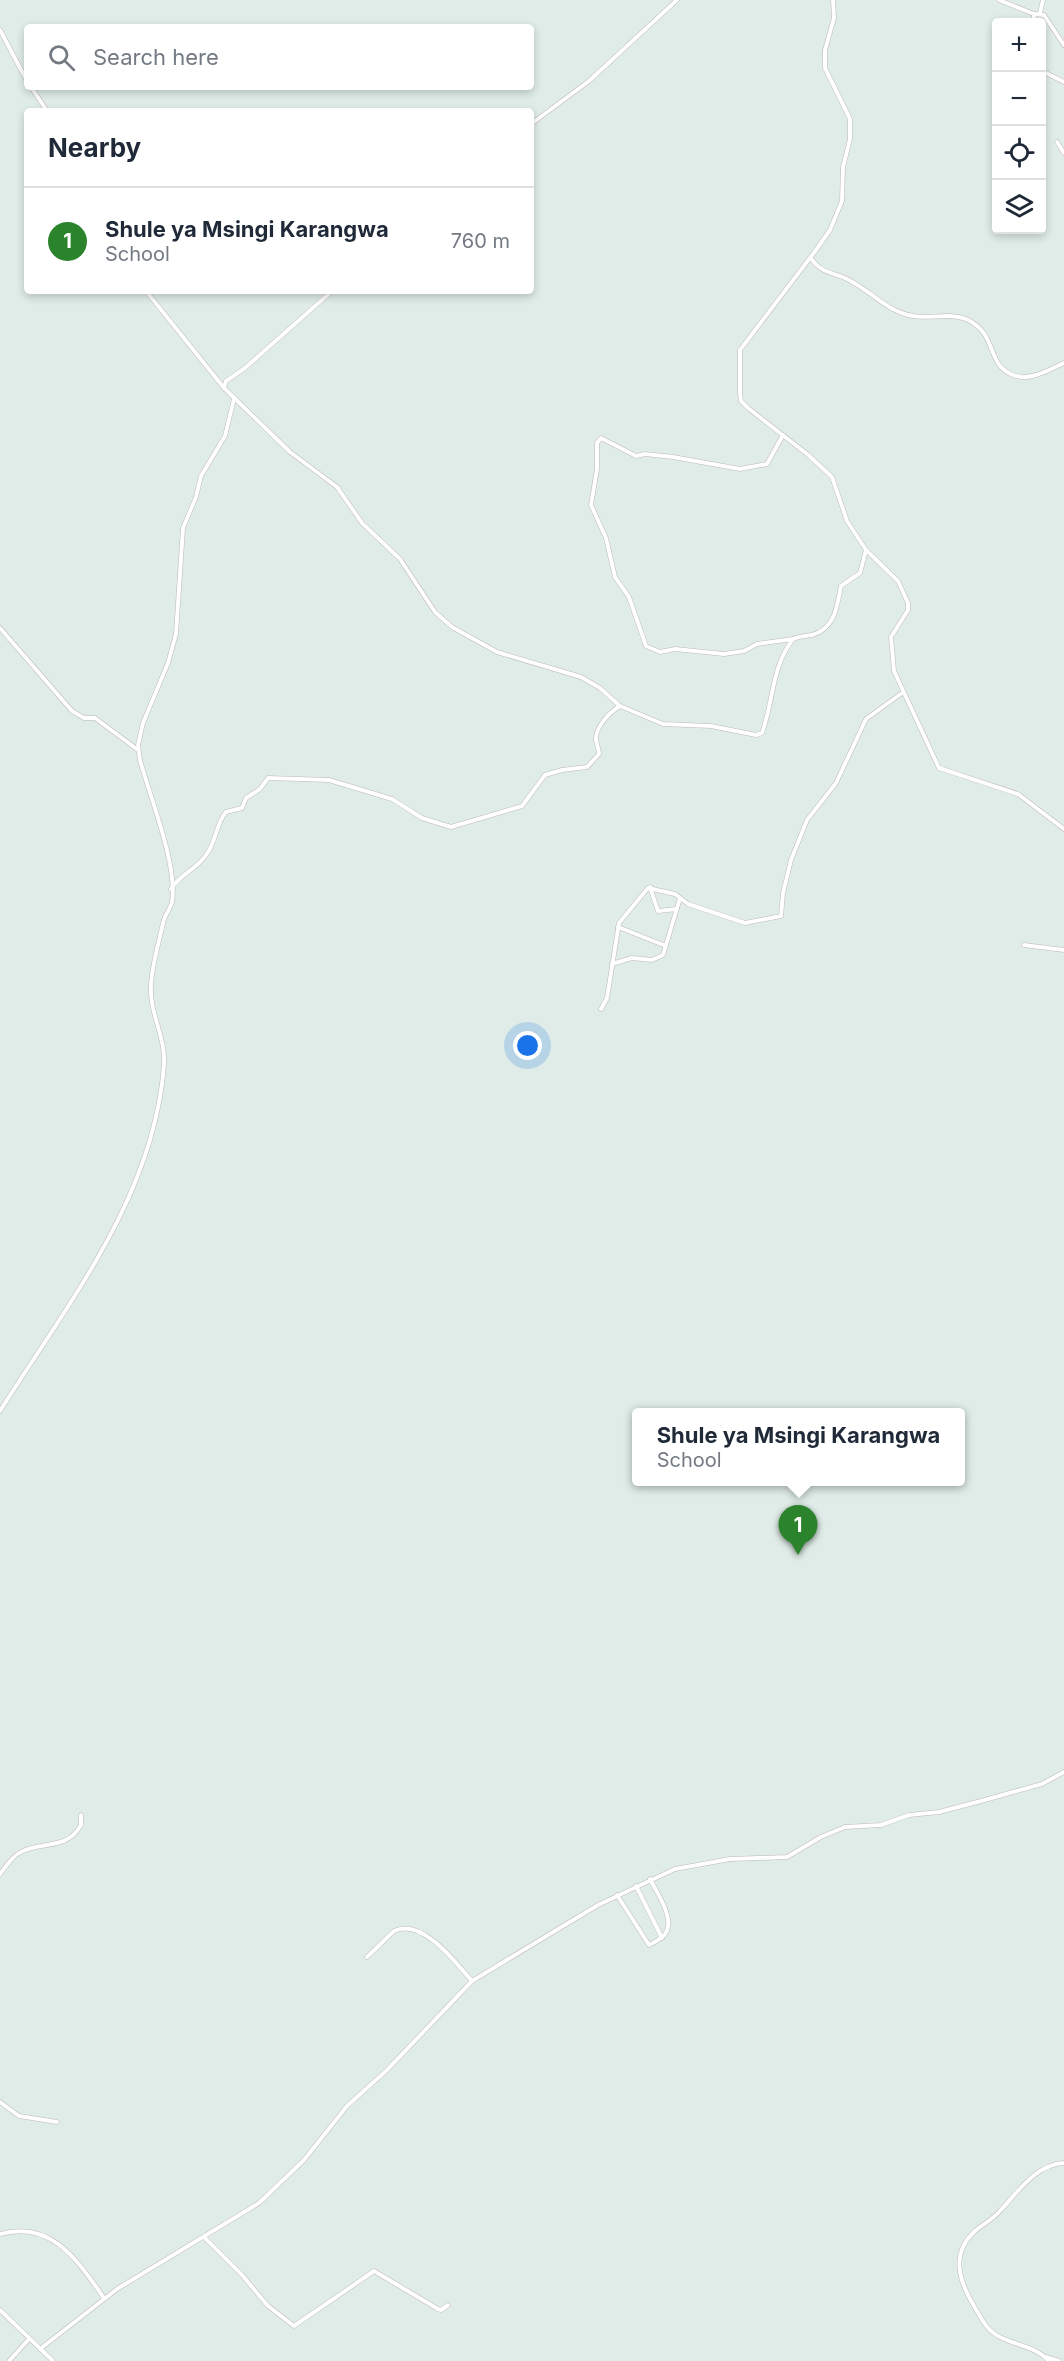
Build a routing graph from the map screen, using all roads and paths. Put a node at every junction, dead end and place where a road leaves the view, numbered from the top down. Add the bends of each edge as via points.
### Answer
1 (677, 0) edge
2 (833, 0) edge
3 (999, 0) edge
4 (1043, 0) edge
5 (1037, 13) junction
6 (1035, 18) edge
7 (0, 30) edge
8 (1064, 45) edge
9 (1043, 72) edge
10 (24, 75) edge
11 (1064, 82) edge
12 (33, 90) edge
13 (45, 108) edge
14 (534, 122) edge
15 (1057, 142) dead end
16 (1064, 153) edge
17 (810, 258) junction
18 (148, 294) edge
19 (329, 294) edge
20 (1064, 363) edge
21 (224, 388) junction
22 (234, 399) junction
23 (783, 435) junction
24 (866, 550) junction
25 (0, 628) edge
26 (793, 639) junction
27 (902, 693) junction
28 (620, 706) junction
29 (138, 750) junction
30 (1064, 830) edge
31 (650, 887) junction
32 (171, 889) junction
33 (680, 898) junction
34 (678, 908) junction
35 (618, 927) junction
36 (1024, 945) dead end
37 (666, 946) junction
38 (1064, 950) edge
39 (612, 964) junction
40 (601, 1009) dead end
41 (0, 1411) edge
42 (1064, 1772) edge
43 (81, 1815) dead end
44 (0, 1874) edge
45 (650, 1880) junction
46 (636, 1886) junction
47 (617, 1895) junction
48 (662, 1938) junction
49 (367, 1957) dead end
50 (472, 1982) junction
51 (0, 2102) edge
52 (57, 2122) dead end
53 (1064, 2163) edge
54 (0, 2234) edge
55 (204, 2237) junction
56 (104, 2298) junction
57 (448, 2305) dead end
58 (0, 2310) edge
59 (29, 2339) junction
60 (40, 2349) junction
61 (1044, 2356) junction
62 (9, 2361) edge
63 (53, 2361) edge
64 (1049, 2361) edge
65 (1059, 2361) edge

1 - 14 street via 584,85
2 - 17 street via 834,18 825,50 825,68 850,119 850,139 840,208
3 - 5 street
4 - 5 street
5 - 6 street
5 - 8 street via 1051,23
7 - 10 street
9 - 11 street
12 - 13 street
15 - 16 street
17 - 20 street via 825,272 849,280 892,310 919,317 970,321 989,339 997,363 1009,374 1026,377
17 - 23 street via 738,354 741,401
18 - 21 street
19 - 21 street via 230,378
21 - 22 street
22 - 28 street via 290,452 337,487 362,523 400,559 435,612 447,623 490,649 581,677
22 - 29 street via 225,436 201,476 183,528 175,640 142,723
23 - 24 street via 832,477 842,512
23 - 26 street via 767,464 743,469 634,455 600,438 590,502 611,553 615,577 629,597 649,649 724,654
24 - 26 street via 862,571 840,588 832,620 818,633
24 - 27 street via 894,575 908,603 890,644
25 - 29 street via 72,711 84,718 95,718
26 - 28 street via 778,660 771,685 772,700 761,734 711,726 669,725
27 - 30 street via 939,768 1018,794
27 - 33 street via 868,716 836,783 807,820 790,860 782,916 745,923
28 - 32 street via 600,728 596,738 600,754 590,766 552,772 540,779 522,806 451,827 422,818 392,799 329,780 268,778 246,798 242,808 226,812 206,856
29 - 32 street via 167,855
31 - 33 street
31 - 34 street via 658,911
31 - 35 street via 630,906
32 - 41 street via 172,902 163,920 151,985 165,1050 154,1130 101,1252 70,1307
33 - 34 street
34 - 37 street
35 - 37 street
35 - 39 street
36 - 38 street
37 - 39 street via 663,955 654,959 632,958
39 - 40 street via 607,998
42 - 45 street via 1042,1784 981,1802 909,1815 880,1825 845,1827 787,1857 711,1861 675,1869
43 - 44 street via 81,1825 73,1835 55,1845 23,1851
45 - 46 street
45 - 48 street via 668,1917
46 - 47 street
46 - 48 street
47 - 48 street via 648,1944
47 - 50 street
49 - 50 street via 394,1931 417,1930 438,1945
50 - 55 street via 347,2106 277,2187
51 - 52 street via 19,2116
53 - 61 street via 1053,2165 1023,2185 994,2218 970,2236 958,2264 961,2284 987,2327 998,2336
54 - 56 street via 19,2229 47,2237 74,2258
55 - 56 street
55 - 57 street via 268,2306 294,2326 374,2271 438,2309
56 - 60 street
58 - 59 street
59 - 60 street
59 - 62 street
60 - 63 street
61 - 64 street
61 - 65 street

